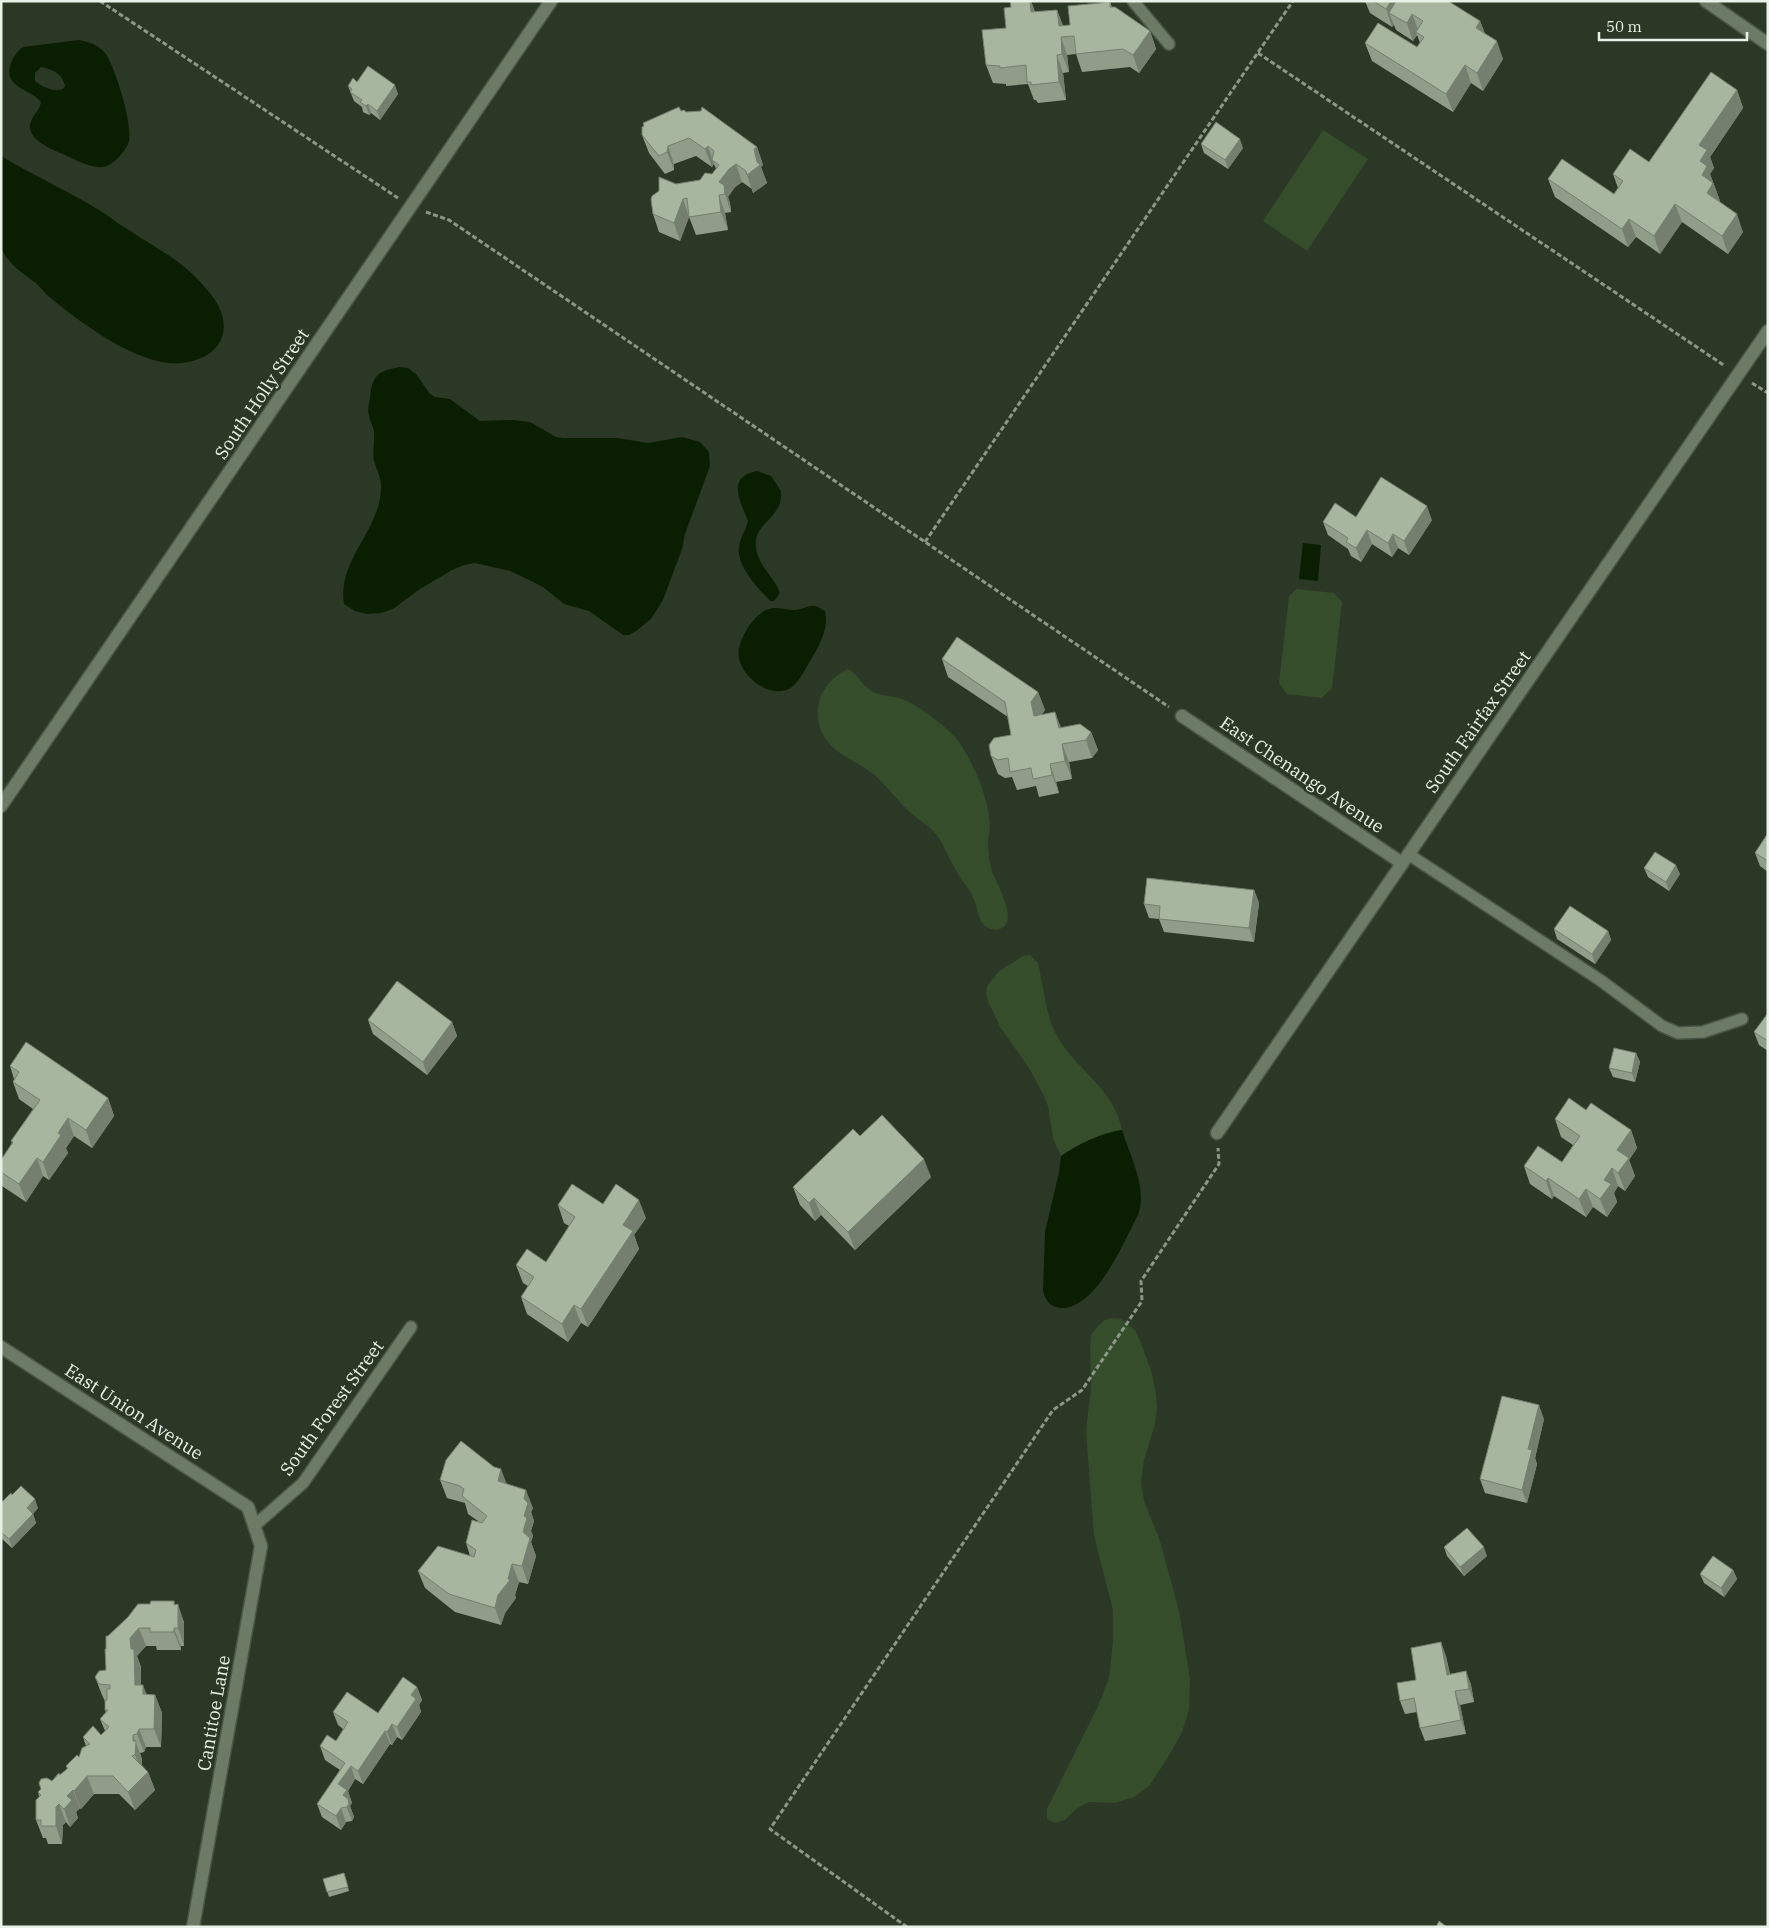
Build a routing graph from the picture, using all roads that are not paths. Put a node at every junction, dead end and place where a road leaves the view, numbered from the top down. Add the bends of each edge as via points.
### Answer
1 (551, 1) edge
2 (1133, 1) edge
3 (1706, 1) edge
4 (1169, 44) dead end
5 (1768, 44) edge
6 (1768, 331) edge
7 (1182, 716) road end
8 (1, 806) edge
9 (1405, 859) junction
10 (1742, 1020) dead end
11 (1217, 1133) road end
12 (411, 1327) dead end
13 (1, 1347) edge
14 (248, 1507) joint
15 (254, 1526) junction
16 (193, 1927) edge

1 - 8 street, South Holly Street
2 - 4 lane
3 - 5 street
6 - 9 street, South Fairfax Street
7 - 9 street, East Chenango Avenue
9 - 10 lane via 1600,980 1662,1026 1678,1033 1703,1032
9 - 11 street, South Fairfax Street
12 - 15 lane, South Forest Street via 303,1483
13 - 14 street, East Union Avenue
14 - 15 street, Cantitoe Lane
15 - 16 street, Cantitoe Lane via 261,1546

